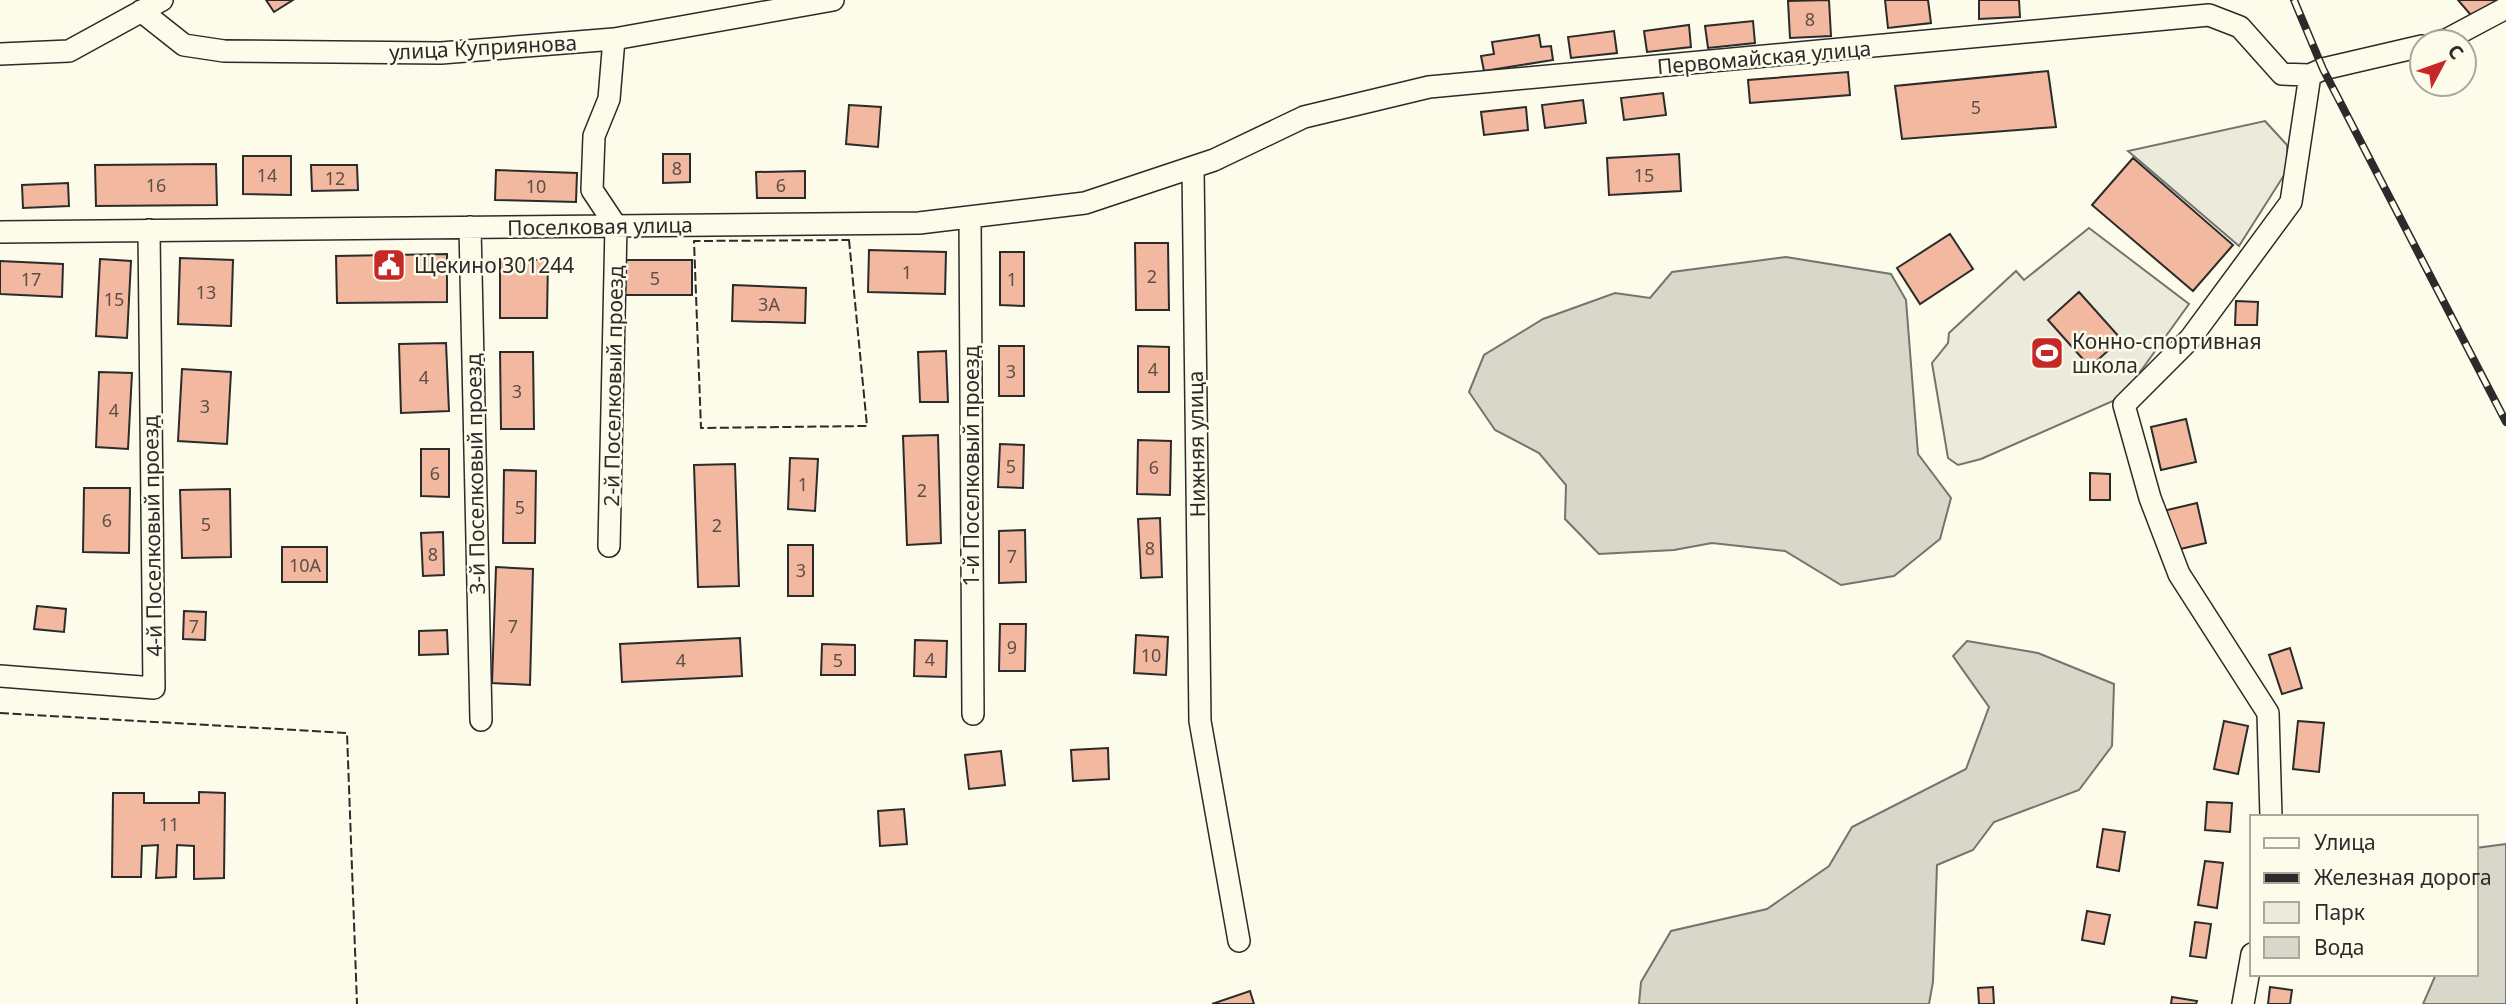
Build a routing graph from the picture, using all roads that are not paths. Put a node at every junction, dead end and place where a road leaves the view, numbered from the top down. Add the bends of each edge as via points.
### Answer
1 (162, 0) edge
2 (833, 0) edge
3 (2506, 8) edge
4 (141, 11) junction
5 (2468, 28) edge
6 (614, 39) junction
7 (2408, 49) edge
8 (0, 54) edge
9 (2317, 72) junction
10 (1193, 167) junction
11 (970, 217) junction
12 (616, 226) junction
13 (470, 227) junction
14 (149, 230) junction
15 (0, 232) edge
16 (609, 546) dead end
17 (0, 676) edge
18 (973, 714) dead end
19 (481, 720) dead end
20 (2271, 815) edge
21 (1239, 941) dead end
22 (2250, 965) edge
23 (2243, 1004) edge

1 - 4 street
2 - 6 street, улица Куприянова
3 - 5 street
4 - 6 street, улица Куприянова via 184,45 224,51 441,52
4 - 8 street via 68,51
6 - 12 street via 609,99 594,136 592,190
7 - 9 street
9 - 10 street, Первомайская улица via 2282,74 2241,27 2208,15 1429,87 1304,117
9 - 20 street via 2291,202 2190,339 2124,405 2150,498 2179,574 2268,713
10 - 11 street, Поселковая улица via 1085,203
10 - 21 street, Нижняя улица via 1200,721
11 - 12 street, Поселковая улица via 919,223
11 - 18 street, 1-й Поселковый проезд
12 - 13 street, Поселковая улица
12 - 16 street, 2-й Поселковый проезд
13 - 14 street, Поселковая улица
13 - 19 street, 3-й Поселковый проезд
14 - 15 street, Поселковая улица
14 - 17 street, 4-й Поселковый проезд via 154,688
22 - 23 street

